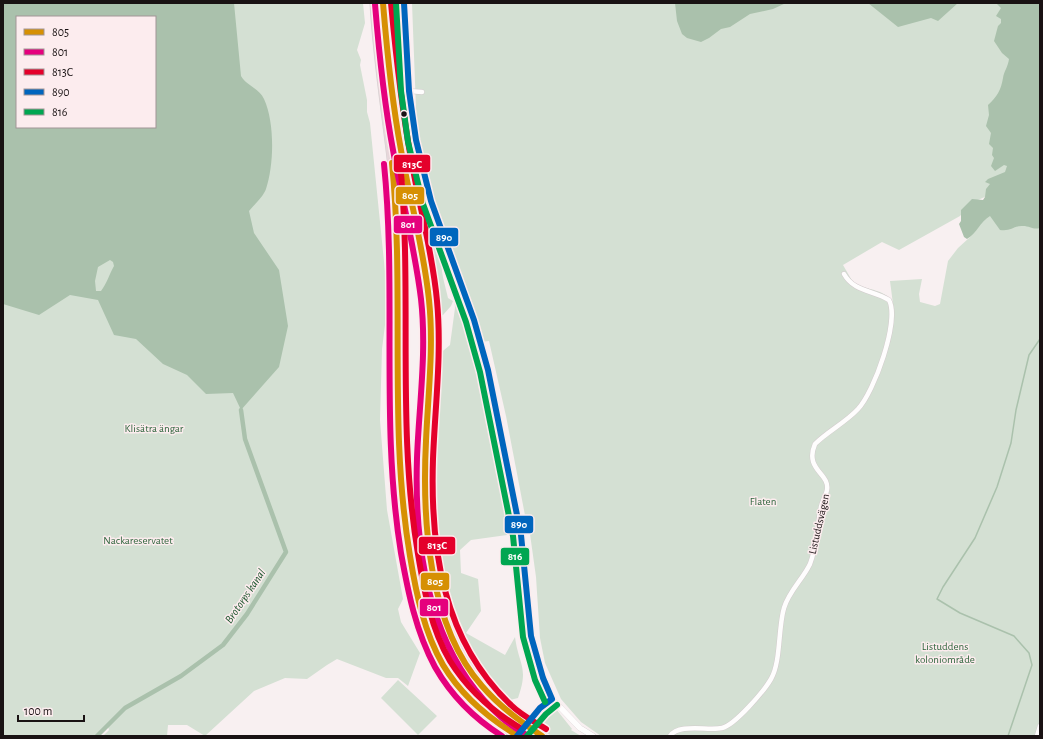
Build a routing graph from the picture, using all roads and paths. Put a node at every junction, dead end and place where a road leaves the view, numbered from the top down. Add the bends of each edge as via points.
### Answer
1 (374, 3) edge
2 (383, 3) edge
3 (404, 3) edge
4 (409, 91) junction
5 (422, 92) dead end
6 (844, 274) dead end
7 (552, 699) junction
8 (1040, 726) edge
9 (539, 734) edge
10 (517, 736) edge
11 (593, 736) edge
12 (670, 736) edge
13 (1037, 736) edge

1 - 10 highway, bridge via 396,205 399,262 396,380 398,443 413,574 428,631 442,663 469,699 502,727
2 - 9 highway, bridge via 396,118 425,270 430,313 432,357 425,478 426,512 431,560 441,607 454,645 474,677 511,716
3 - 4 street
4 - 5 street
4 - 7 street via 416,140 431,201 474,320 488,370 521,535 531,636
6 - 12 street, Listuddsvägen via 852,286 877,293 889,300 893,318 884,355 867,396 857,410 814,444 813,463 817,472 827,482 827,490 821,505 810,562 801,580 788,596 783,610 772,678 752,704 723,728 677,730
7 - 10 street via 540,708
7 - 11 street via 580,728
8 - 13 street

